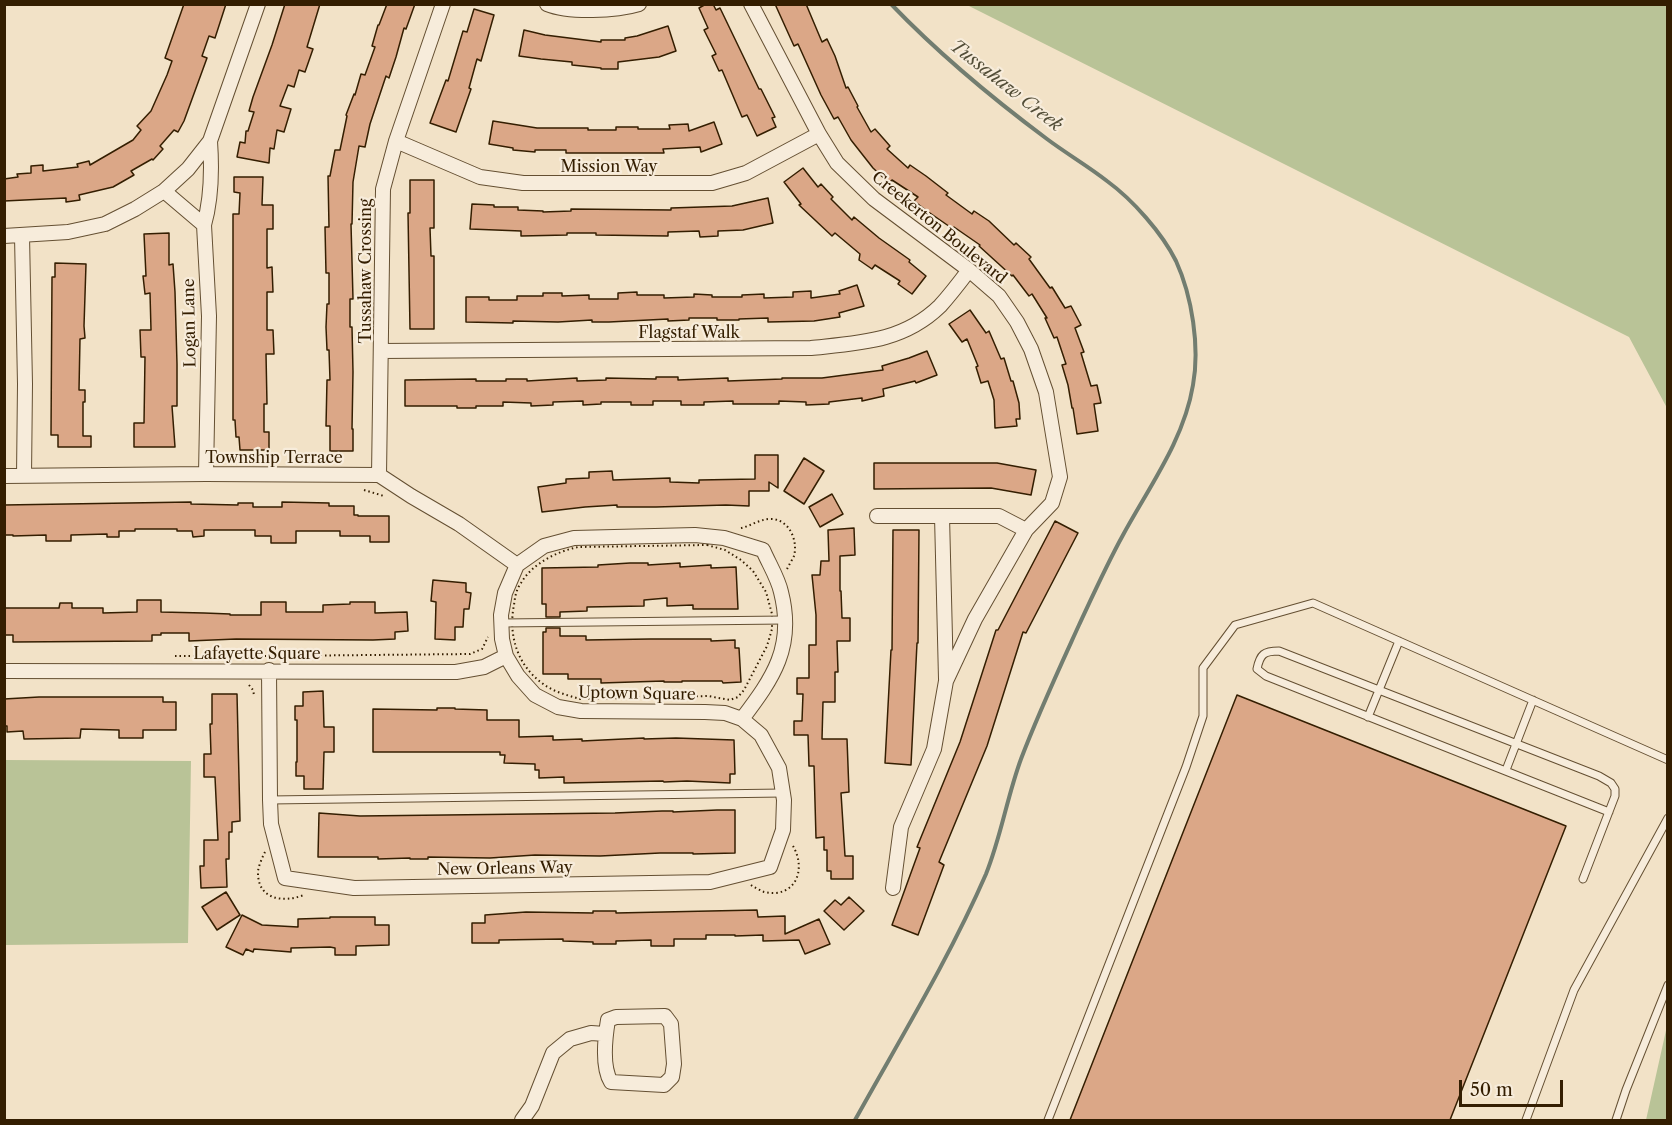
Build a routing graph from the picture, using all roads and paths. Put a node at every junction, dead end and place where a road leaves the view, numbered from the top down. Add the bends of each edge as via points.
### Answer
1 (258, 4) edge
2 (443, 4) edge
3 (547, 4) edge
4 (639, 4) edge
5 (751, 4) edge
6 (819, 134) junction
7 (210, 141) junction
8 (396, 141) junction
9 (164, 190) junction
10 (204, 225) junction
11 (4, 236) edge
12 (22, 236) junction
13 (969, 270) junction
14 (381, 351) junction
15 (206, 474) junction
16 (380, 475) junction
17 (4, 476) edge
18 (24, 476) junction
19 (877, 516) dead end
20 (942, 516) junction
21 (739, 529) dead end
22 (1026, 530) junction
23 (517, 565) junction
24 (787, 569) dead end
25 (785, 620) junction
26 (502, 623) junction
27 (488, 636) dead end
28 (1399, 641) junction
29 (176, 656) dead end
30 (506, 656) junction
31 (270, 670) junction
32 (4, 671) edge
33 (946, 681) junction
34 (247, 683) dead end
35 (1379, 690) junction
36 (255, 698) dead end
37 (1533, 700) junction
38 (1368, 717) junction
39 (742, 719) junction
40 (1516, 744) junction
41 (1668, 760) edge
42 (1506, 770) junction
43 (783, 793) junction
44 (270, 800) junction
45 (1609, 812) junction
46 (1668, 818) edge
47 (791, 842) dead end
48 (266, 850) dead end
49 (1583, 879) dead end
50 (750, 885) dead end
51 (893, 888) dead end
52 (308, 894) dead end
53 (1668, 986) edge
54 (605, 1034) junction
55 (522, 1120) edge
56 (1048, 1120) edge
57 (1526, 1120) edge
58 (1616, 1120) edge

1 - 7 street
2 - 8 street, Tussahaw Crossing
3 - 4 street via 583,9
5 - 6 street, Creekerton Boulevard
6 - 8 street, Mission Way via 746,173 712,183 523,183 480,177
6 - 13 street, Creekerton Boulevard via 837,163 873,199
7 - 9 street via 188,169
7 - 10 street, Logan Lane via 209,208
8 - 14 street, Tussahaw Crossing via 383,189
9 - 10 street
9 - 12 street via 105,224
10 - 15 street, Logan Lane via 208,316
11 - 12 street
12 - 18 street
13 - 14 street, Flagstaf Walk via 939,306 914,325 870,342 811,348
13 - 22 street, Creekerton Boulevard via 999,296 1017,322 1046,393 1060,477 1052,503
14 - 16 street, Tussahaw Crossing
15 - 16 street, Township Terrace
15 - 18 street, Township Terrace
16 - 23 street
17 - 18 street, Township Terrace
19 - 20 street
20 - 22 street via 999,516
20 - 33 street
21 - 24 path via 774,519 786,526 795,543
22 - 33 street, Creekerton Boulevard
23 - 25 street via 544,546 574,538 724,538 763,550 781,591
23 - 26 street, Uptown Square via 505,593
25 - 26 lane
25 - 39 street via 781,656 766,687
26 - 30 street, Uptown Square
27 - 29 path via 482,650 470,654
28 - 35 lane
28 - 37 lane
28 - 56 lane via 1313,603 1235,625 1203,668 1203,716 1186,767
30 - 31 street, Lafayette Square via 484,667 456,672
30 - 39 street, Uptown Square via 535,695 558,707 581,711 725,713
31 - 32 street, Lafayette Square
31 - 44 street, New Orleans Way
33 - 51 street, Creekerton Boulevard via 934,749 901,828
34 - 36 path
35 - 38 lane
35 - 38 lane via 1280,651 1262,655 1259,662 1257,669 1266,676
35 - 40 lane
37 - 40 lane
37 - 41 lane
38 - 42 lane
39 - 43 street, New Orleans Way via 770,749 779,768
40 - 42 lane
40 - 45 lane via 1611,783 1615,796
42 - 45 lane
43 - 44 lane
43 - 44 street, New Orleans Way via 783,830 770,867 710,882 354,888 285,878 271,824
45 - 49 lane
46 - 57 lane via 1574,990
47 - 50 path via 800,865 793,884 783,892 766,892
48 - 52 path via 258,872 266,894 293,900
53 - 58 lane
54 - 54 street via 608,1020 616,1017 665,1016 671,1024 672,1077 664,1085 611,1082 606,1074
54 - 55 street via 591,1033 570,1040 553,1053 532,1106

